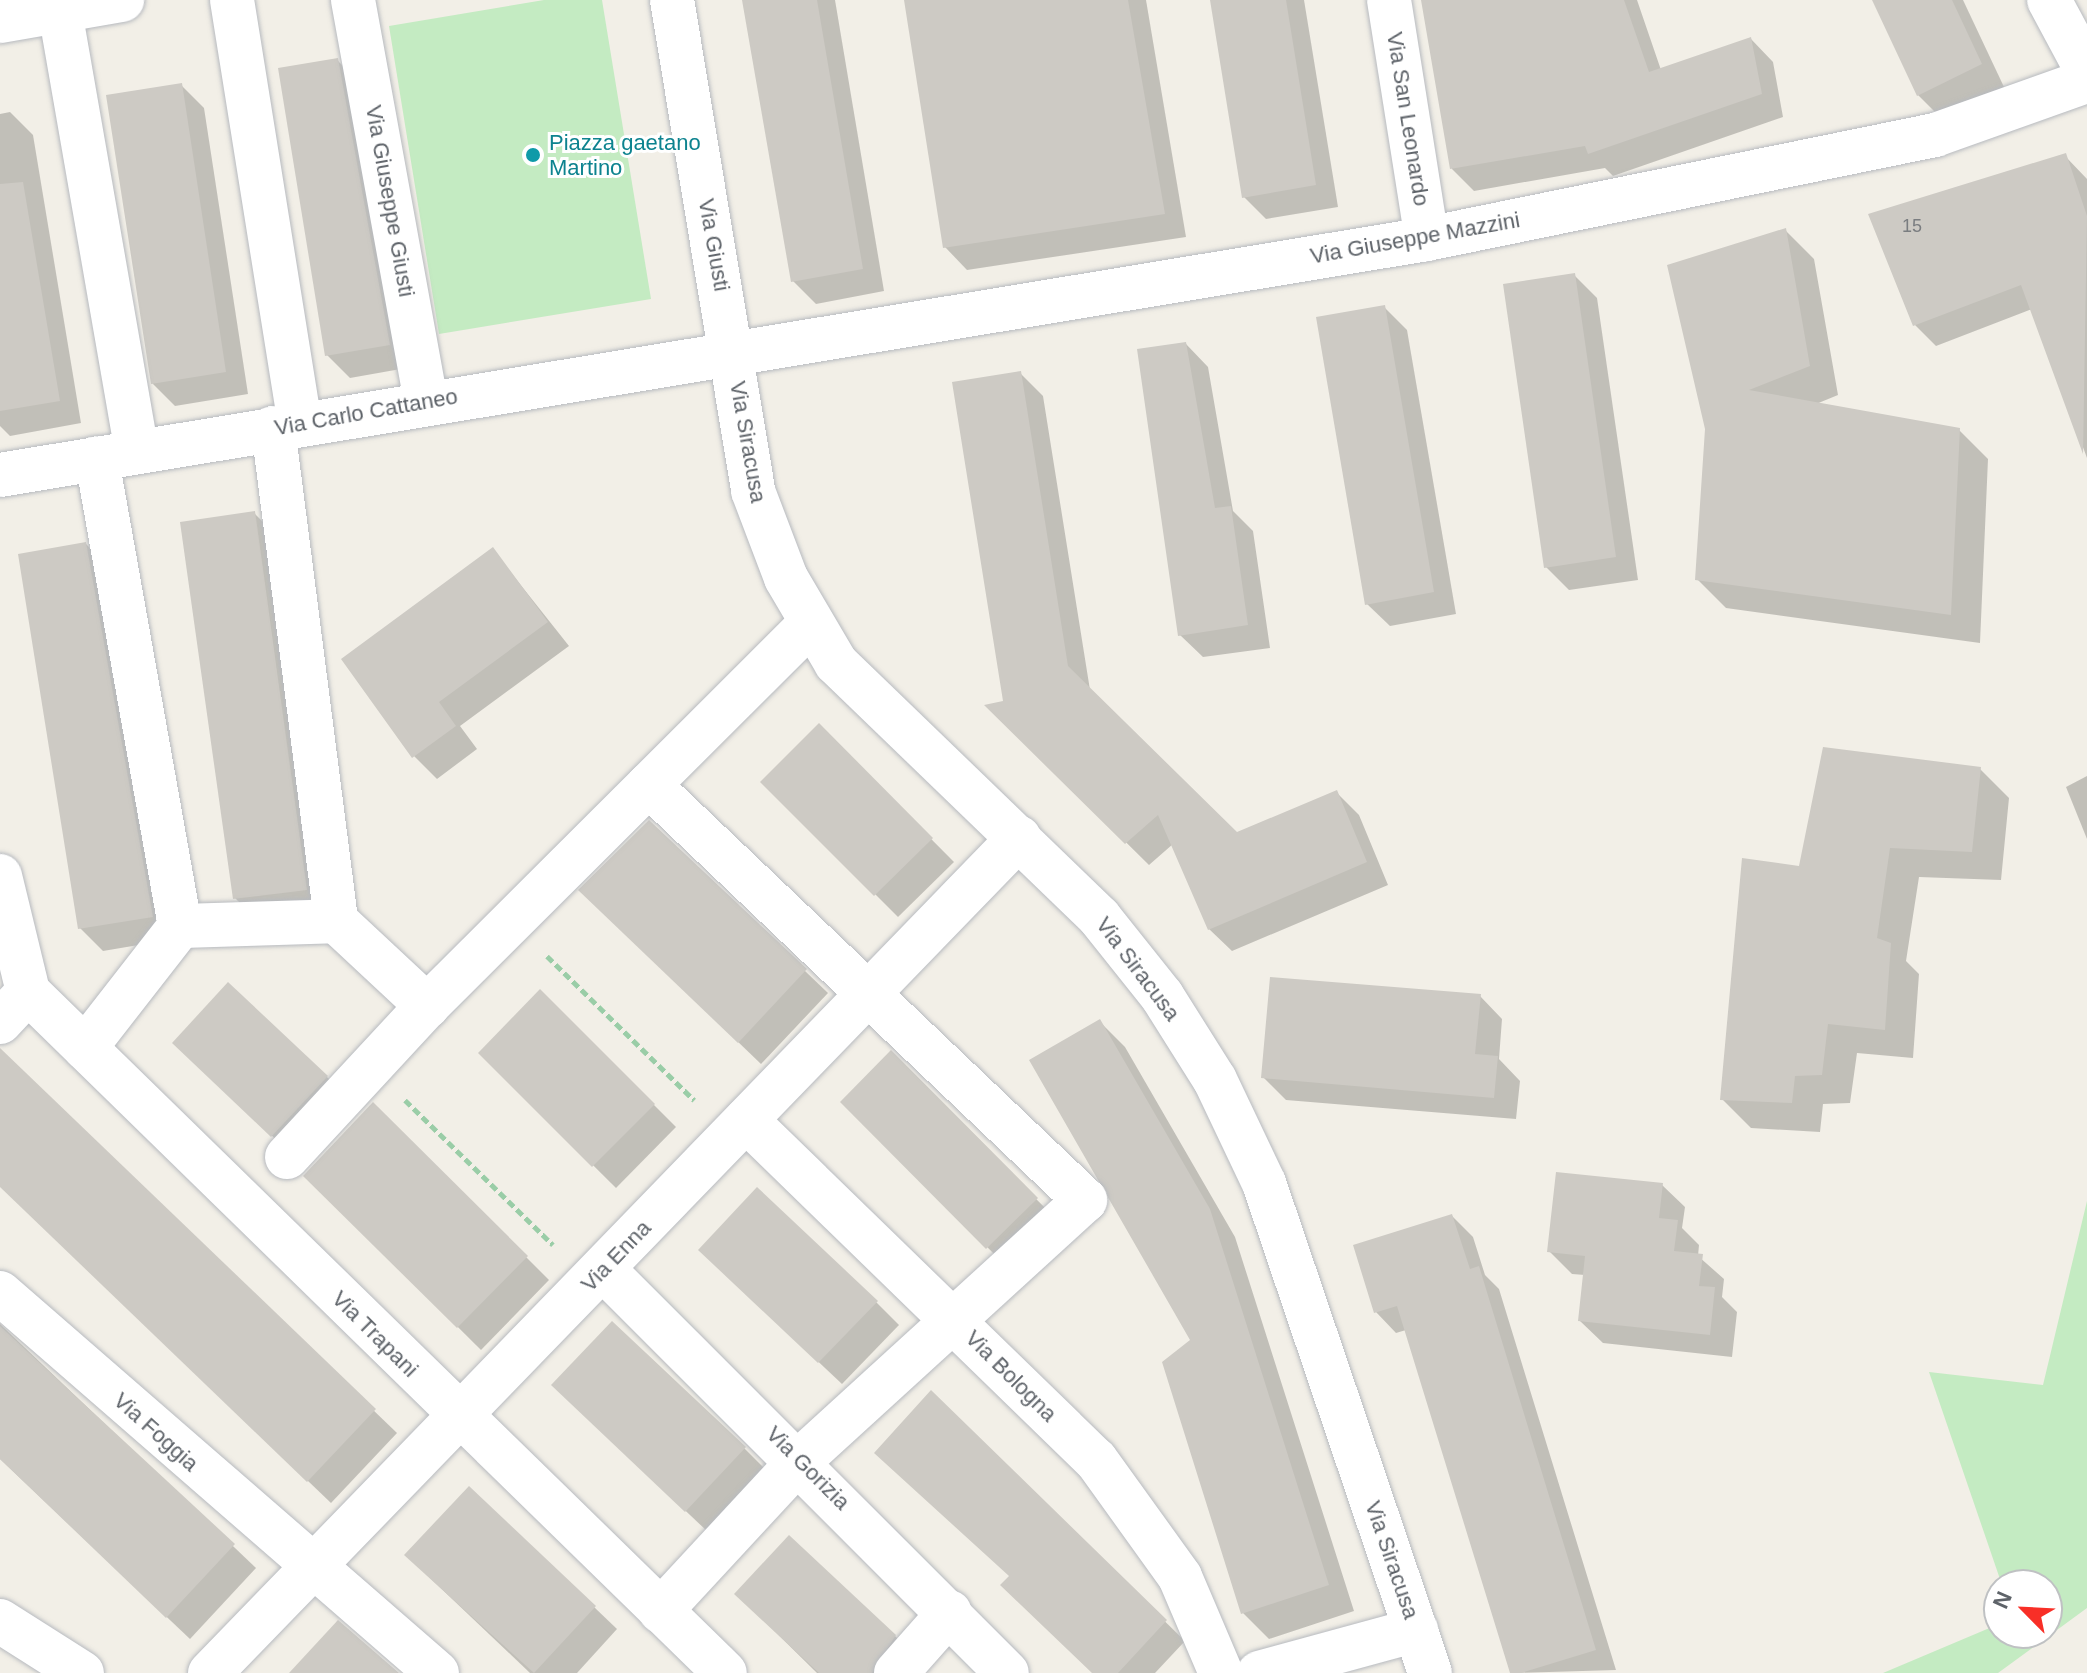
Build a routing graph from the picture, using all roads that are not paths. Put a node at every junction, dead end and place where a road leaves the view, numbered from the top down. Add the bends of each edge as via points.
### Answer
1 (122, 0) edge
2 (232, 0) edge
3 (353, 0) edge
4 (672, 0) edge
5 (1389, 0) edge
6 (2049, 0) edge
7 (60, 11) junction
8 (0, 21) edge
9 (2087, 71) edge
10 (2087, 81) edge
11 (1427, 239) junction
12 (732, 349) junction
13 (426, 402) junction
14 (286, 426) junction
15 (117, 455) junction
16 (0, 475) edge
17 (809, 625) junction
18 (649, 785) junction
19 (1019, 838) junction
20 (0, 876) edge
21 (336, 921) junction
22 (180, 926) junction
23 (866, 994) junction
24 (427, 1006) junction
25 (14, 1007) edge
26 (85, 1048) junction
27 (746, 1120) junction
28 (287, 1157) dead end
29 (603, 1269) junction
30 (0, 1293) edge
31 (951, 1316) junction
32 (460, 1417) junction
33 (801, 1459) junction
34 (312, 1570) junction
35 (660, 1611) junction
36 (950, 1612) junction
37 (0, 1621) edge
38 (1416, 1630) junction
39 (82, 1673) edge
40 (210, 1673) edge
41 (437, 1673) edge
42 (725, 1673) edge
43 (896, 1673) edge
44 (1007, 1673) edge
45 (1221, 1673) edge
46 (1259, 1673) edge
47 (1430, 1673) edge

1 - 7 street
2 - 14 street
3 - 13 street, Via Giuseppe Giusti
4 - 12 street, Via Giusti
5 - 11 street, Via San Leonardo
6 - 9 street
7 - 8 street
7 - 15 street
10 - 11 street, Via Giuseppe Mazzini via 1935,135
11 - 12 street, Via Giuseppe Mazzini
12 - 13 street, Via Carlo Cattaneo
12 - 17 street, Via Siracusa via 753,491
13 - 14 street, Via Carlo Cattaneo
14 - 15 street, Via Carlo Cattaneo
14 - 21 street
15 - 16 street, Via Carlo Cattaneo
15 - 22 street
17 - 18 street
17 - 19 street, Via Siracusa via 836,663
18 - 23 street
18 - 24 street
19 - 23 street, Via Enna
19 - 38 street, Via Siracusa via 1135,962 1215,1080 1264,1183
20 - 25 street
21 - 22 street
21 - 24 street
22 - 26 street
23 - 27 street, Via Enna
23 - 31 street via 1085,1200
24 - 28 street
25 - 26 street, Via Trapani
26 - 32 street, Via Trapani
27 - 29 street, Via Enna
27 - 31 street, Via Bologna
29 - 32 street, Via Enna
29 - 33 street, Via Gorizia
30 - 34 street, Via Foggia
31 - 33 street
31 - 45 street, Via Bologna via 1096,1460 1180,1577
32 - 34 street, Via Enna
32 - 35 street, Via Trapani
33 - 35 street
33 - 36 street, Via Gorizia
34 - 40 street, Via Enna
34 - 41 street, Via Foggia
35 - 42 street, Via Trapani
36 - 43 street
36 - 44 street, Via Gorizia
37 - 39 street
38 - 46 street
38 - 47 street, Via Siracusa

